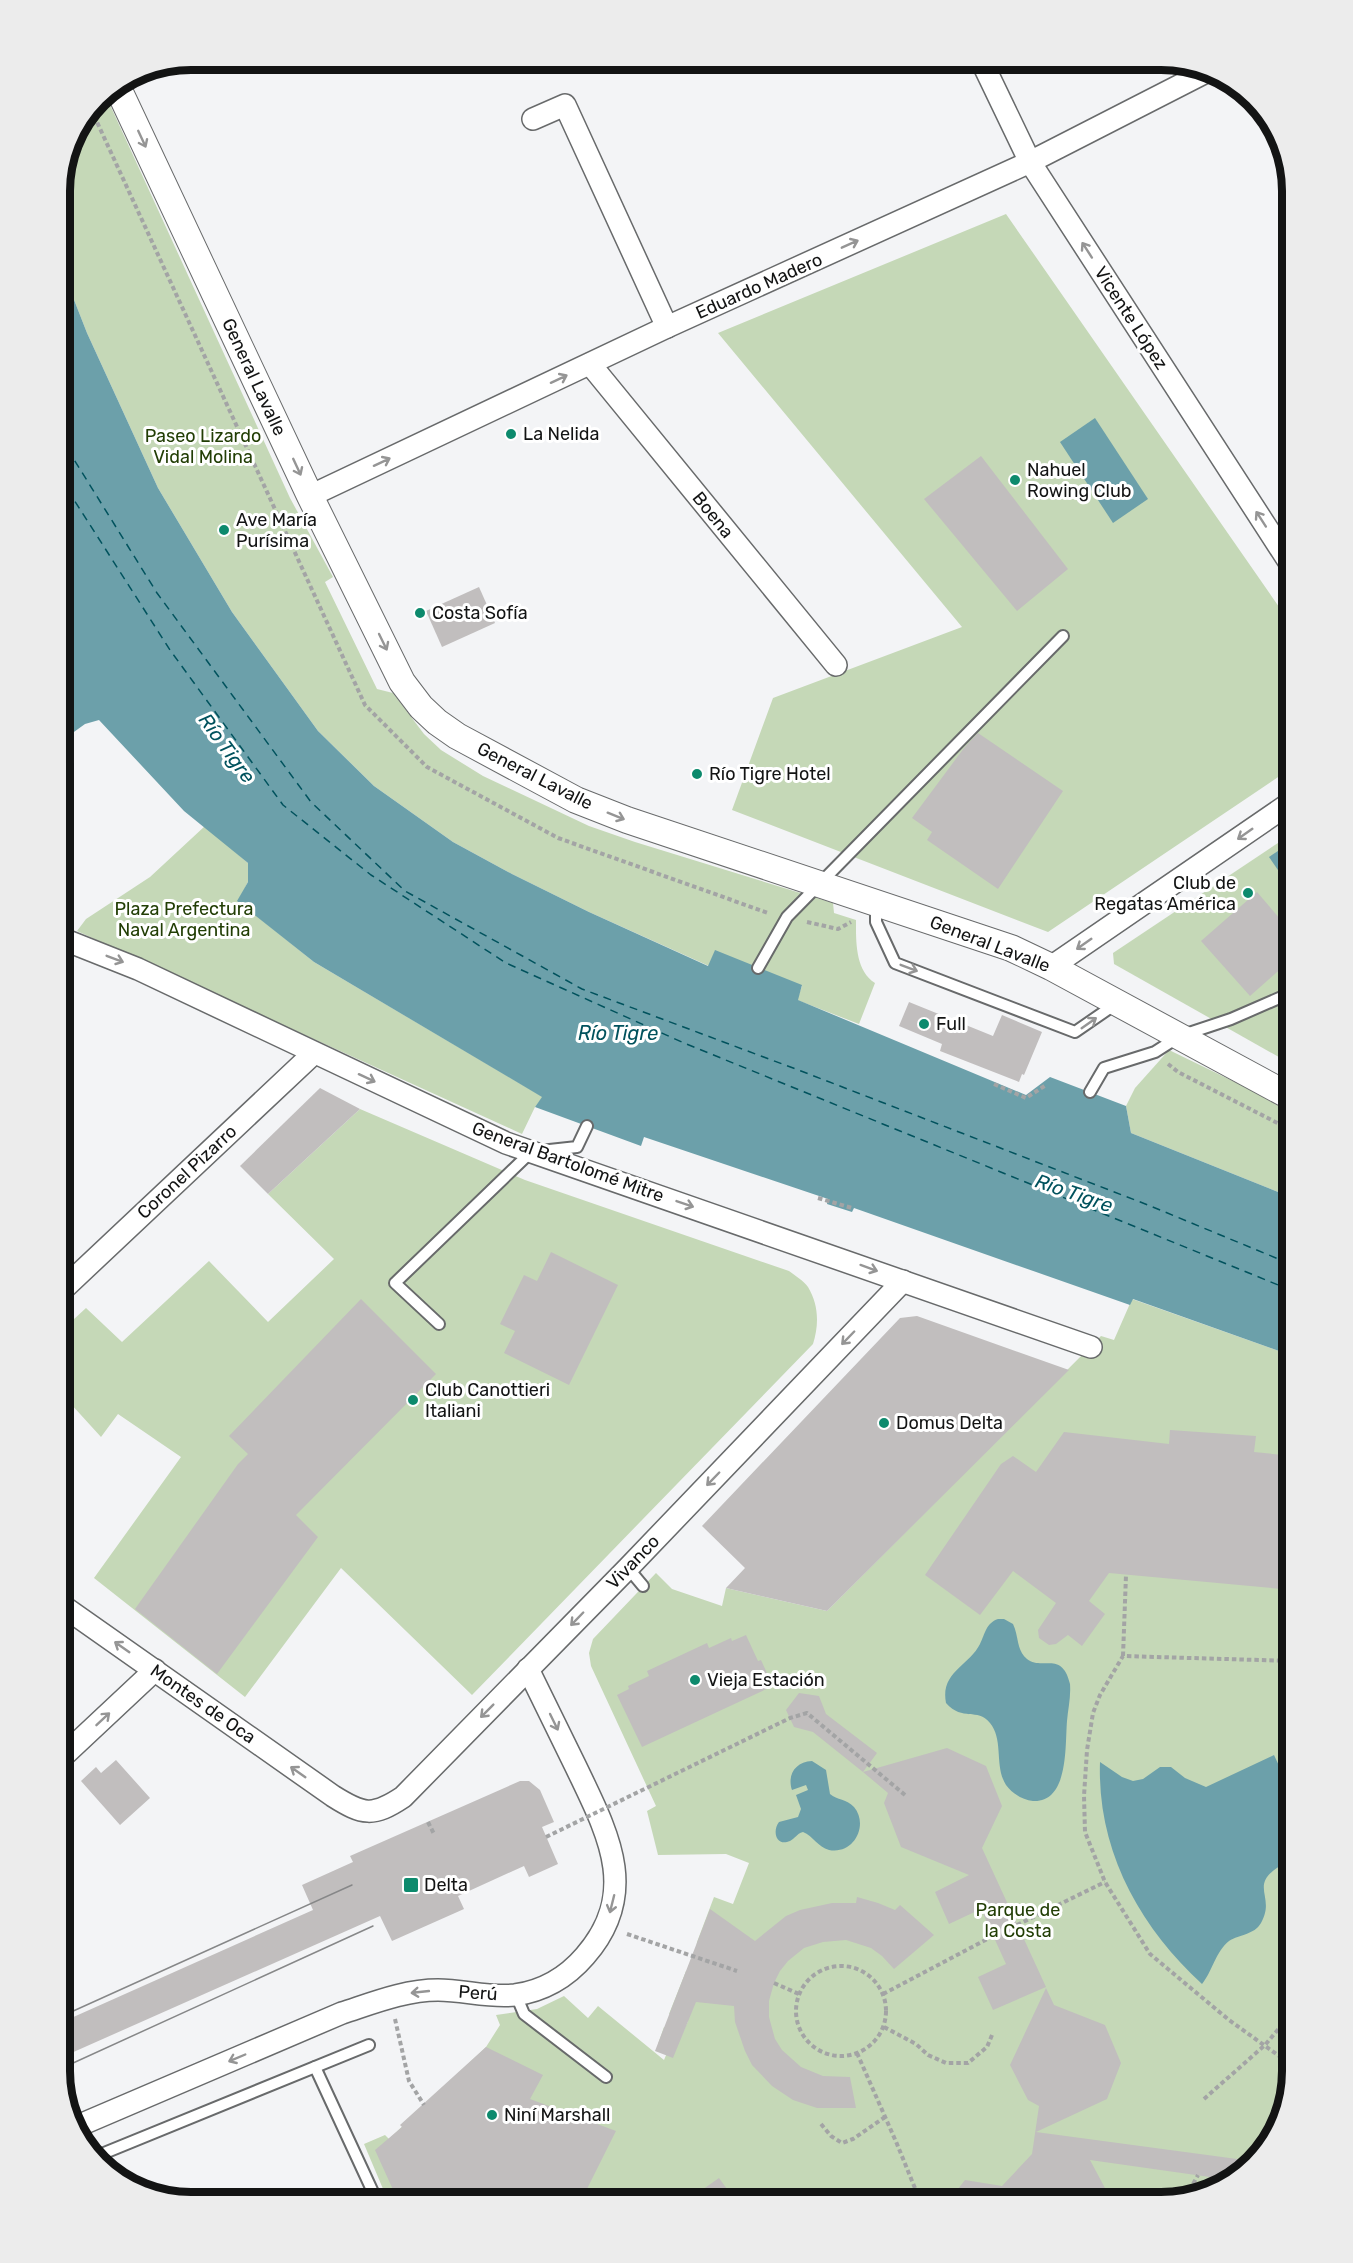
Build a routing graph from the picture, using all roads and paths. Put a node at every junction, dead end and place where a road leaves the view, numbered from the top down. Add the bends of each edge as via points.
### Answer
1 (986, 71) edge
2 (1198, 76) edge
3 (121, 94) edge
4 (95, 119) edge
5 (532, 119) dead end
6 (1030, 162) junction
7 (667, 327) junction
8 (590, 364) junction
9 (310, 496) junction
10 (1282, 551) edge
11 (1063, 636) dead end
12 (836, 665) dead end
13 (1282, 809) edge
14 (820, 885) junction
15 (876, 912) junction
16 (787, 917) junction
17 (71, 942) edge
18 (1051, 967) junction
19 (759, 968) dead end
20 (1282, 997) edge
21 (1119, 1003) junction
22 (1180, 1036) junction
23 (1155, 1052) junction
24 (314, 1053) junction
25 (994, 1084) dead end
26 (1046, 1085) dead end
27 (1090, 1092) dead end
28 (1282, 1092) edge
29 (1282, 1125) edge
30 (587, 1126) dead end
31 (531, 1152) junction
32 (819, 1198) dead end
33 (852, 1208) dead end
34 (903, 1281) junction
35 (70, 1282) edge
36 (439, 1324) dead end
37 (1091, 1347) dead end
38 (628, 1568) junction
39 (1126, 1575) dead end
40 (643, 1586) dead end
41 (70, 1611) edge
42 (1123, 1656) junction
43 (1282, 1661) edge
44 (528, 1669) junction
45 (155, 1670) junction
46 (70, 1749) edge
47 (905, 1795) dead end
48 (347, 1805) joint
49 (428, 1822) dead end
50 (434, 1834) dead end
51 (546, 1837) dead end
52 (1105, 1882) junction
53 (1017, 1924) dead end
54 (604, 1926) junction
55 (993, 1936) dead end
56 (737, 1971) dead end
57 (774, 1983) dead end
58 (799, 1994) junction
59 (884, 1994) junction
60 (516, 1995) junction
61 (391, 1998) junction
62 (1282, 2025) edge
63 (884, 2027) junction
64 (992, 2035) dead end
65 (369, 2045) dead end
66 (1265, 2045) junction
67 (857, 2053) junction
68 (1282, 2058) dead end
69 (315, 2067) junction
70 (606, 2077) dead end
71 (1204, 2098) dead end
72 (424, 2104) dead end
73 (885, 2117) junction
74 (83, 2124) edge
75 (821, 2124) dead end
76 (103, 2153) edge
77 (1198, 2175) dead end
78 (1191, 2188) edge
79 (373, 2192) edge
80 (916, 2192) edge

1 - 6 street, Vicente López
2 - 6 street, Eduardo Madero
3 -> 9 street, General Lavalle
4 - 16 path via 365,705 427,767 558,838
5 - 7 street via 565,105
7 -> 6 street, Eduardo Madero
10 -> 6 street, Vicente López
7 - 8 street, Eduardo Madero
9 -> 8 street, Eduardo Madero
8 - 12 street, Boena
9 -> 14 street, General Lavalle via 402,682 436,722 576,800
11 - 14 lane
13 -> 18 street
14 - 15 street, General Lavalle
14 - 16 lane
15 - 16 path via 838,929
15 - 18 street, General Lavalle via 1011,948
15 -> 21 lane via 895,963 1075,1032
16 - 19 lane
17 -> 24 street, General Bartolomé Mitre via 138,969
18 - 21 street, General Lavalle
20 - 22 lane
21 - 22 street, General Lavalle
22 - 23 lane
22 - 28 street, General Lavalle
23 - 27 lane via 1104,1068
23 - 29 path via 1178,1072
24 -> 31 street, General Bartolomé Mitre
24 - 35 street, Coronel Pizarro
25 - 26 path via 1026,1098
30 - 31 lane via 577,1147
31 -> 34 street, General Bartolomé Mitre
31 - 36 lane via 395,1283
32 - 33 path
34 - 37 street, General Bartolomé Mitre
34 -> 38 street, Vivanco
38 - 40 lane
38 -> 44 street, Vivanco
39 - 42 path
45 -> 41 street, Montes de Oca
42 - 43 path
42 - 52 path via 1093,1713 1083,1796 1085,1832
44 -> 48 street, Vivanco via 403,1797 368,1812
44 -> 54 street, Perú via 611,1846 614,1895
46 -> 45 street
48 -> 45 street, Montes de Oca
47 - 51 path, bridge via 807,1713
49 - 50 path
52 - 53 path
52 - 66 path via 1150,1954
54 - 56 path
54 - 60 street, Perú via 590,1951 567,1974
55 - 59 path
57 - 58 path
58 - 59 path via 815,1974 839,1965 864,1971
58 - 67 path via 797,2020 809,2043 831,2055
59 - 63 path
60 -> 61 street, Perú via 440,1990
60 - 70 lane via 524,2014
61 - 72 path via 409,2081
61 -> 74 street, Perú via 342,2013
62 - 66 path
63 - 64 path via 946,2063 968,2063 987,2047
63 - 67 path via 878,2038
65 - 69 lane
66 - 68 path
66 - 71 path
67 - 73 path
69 - 76 lane
69 - 79 lane
73 - 75 path via 842,2143
73 - 80 path
77 - 78 path

